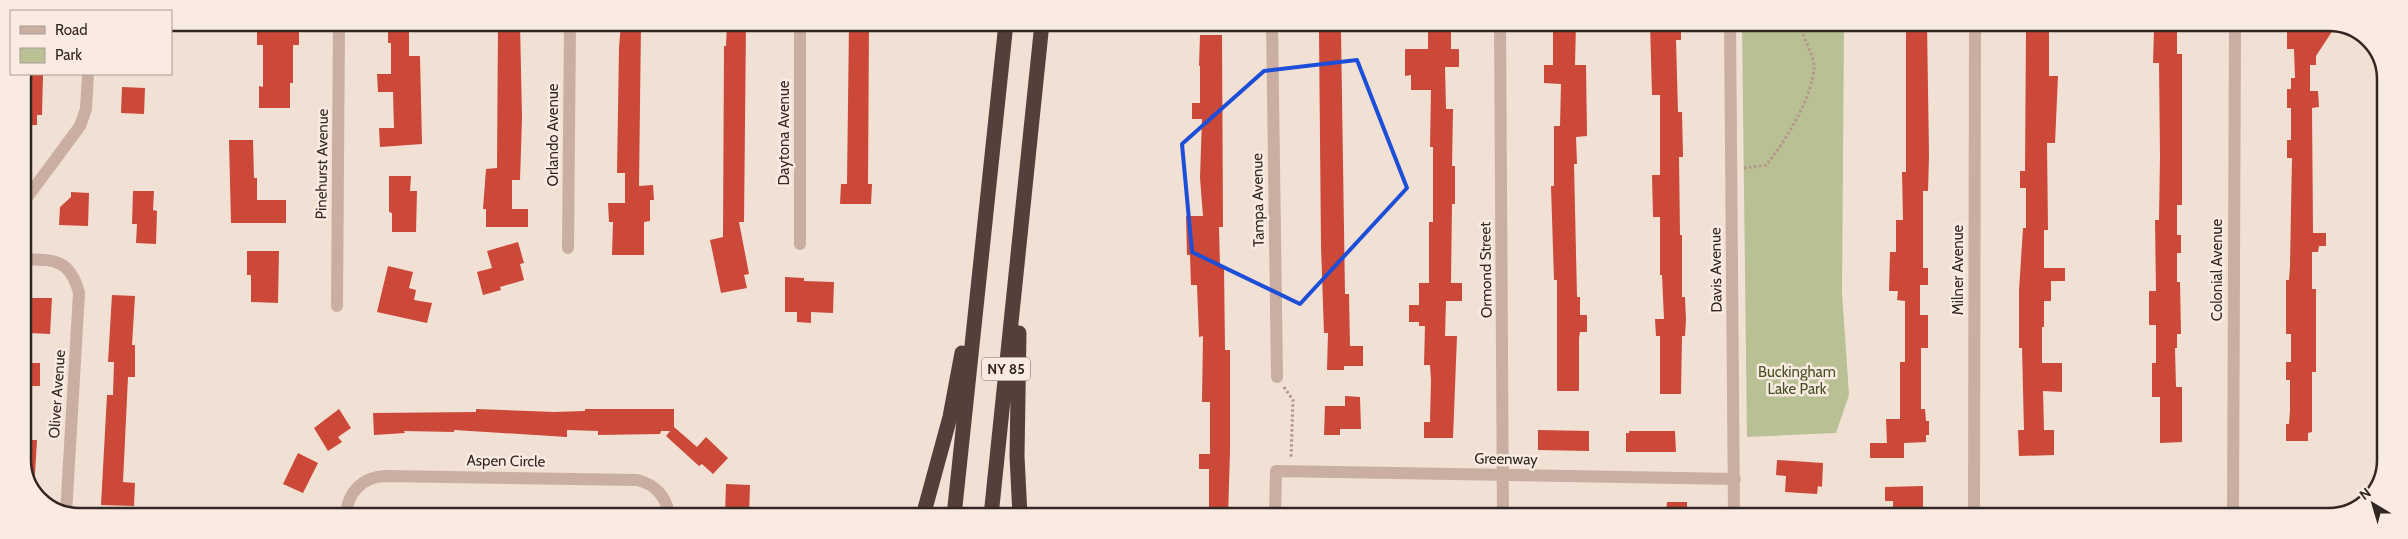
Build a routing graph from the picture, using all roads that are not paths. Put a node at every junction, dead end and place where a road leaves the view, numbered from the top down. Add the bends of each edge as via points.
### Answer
1 (339, 31) edge
2 (570, 31) edge
3 (800, 31) edge
4 (1005, 31) edge
5 (1041, 31) edge
6 (1272, 31) edge
7 (1500, 31) edge
8 (1730, 31) edge
9 (1975, 31) edge
10 (2234, 31) edge
11 (88, 75) edge
12 (31, 192) edge
13 (1021, 222) junction
14 (800, 244) dead end
15 (568, 248) dead end
16 (981, 256) junction
17 (31, 259) edge
18 (337, 306) dead end
19 (1277, 377) road end
20 (1504, 475) junction
21 (1735, 479) junction
22 (67, 506) edge
23 (348, 508) edge
24 (667, 508) edge
25 (925, 508) edge
26 (955, 508) edge
27 (991, 508) edge
28 (1020, 508) edge
29 (1275, 508) edge
30 (1503, 508) edge
31 (1734, 508) edge
32 (1974, 508) edge
33 (2233, 508) edge

1 - 18 street, Pinehurst Avenue
2 - 15 street, Orlando Avenue
3 - 14 street, Daytona Avenue
4 - 16 highway, NY 85
5 - 13 highway, NY 85
6 - 19 street, Tampa Avenue
7 - 20 street, Ormond Street
8 - 21 street, Davis Avenue
9 - 32 street, Milner Avenue
10 - 33 street, Colonial Avenue
11 - 12 street via 88,94 77,132
13 - 27 highway, NY 85
13 - 28 highway via 1017,424
16 - 25 highway via 950,418
16 - 26 highway, NY 85
17 - 22 street, Oliver Avenue via 55,260 65,266 79,293
20 - 21 street, Greenway
20 - 29 street, Greenway via 1276,471
20 - 30 street, Ormond Street
21 - 31 street, Davis Avenue
23 - 24 street, Aspen Circle via 358,486 370,478 385,476 637,480 658,491

